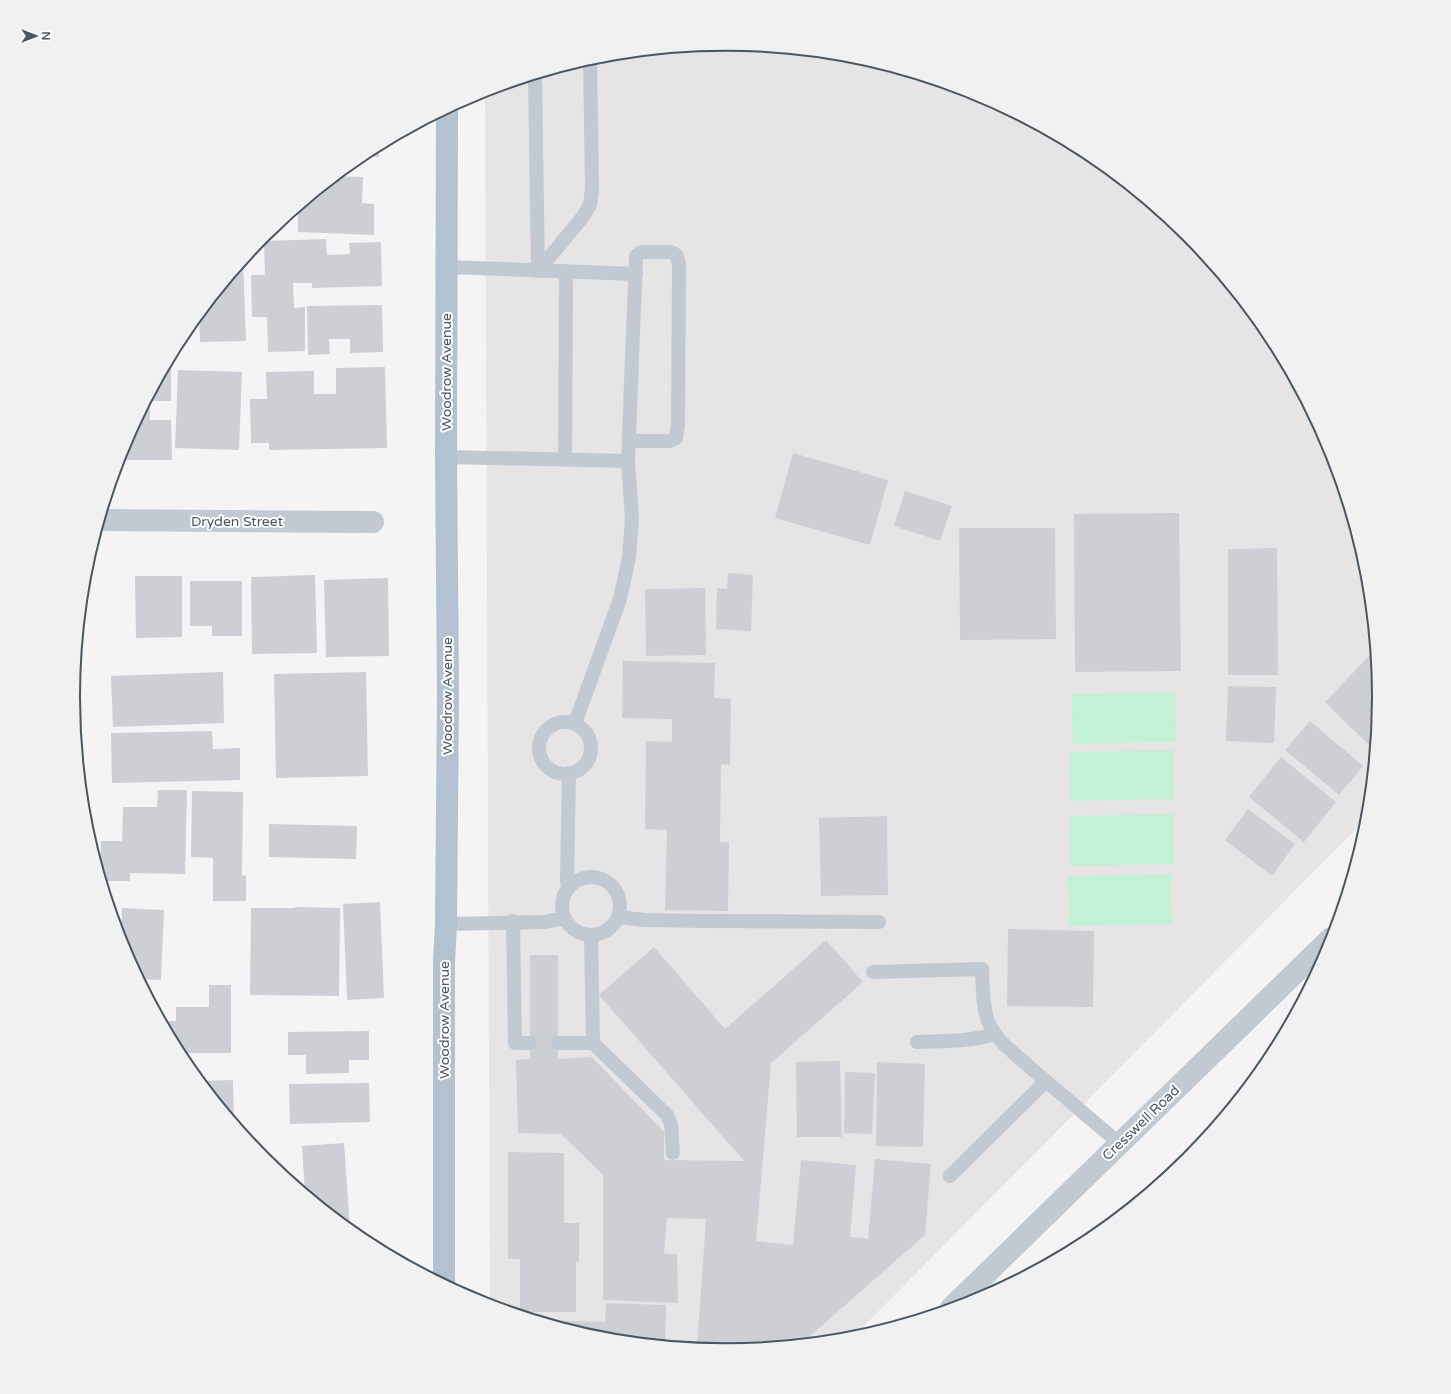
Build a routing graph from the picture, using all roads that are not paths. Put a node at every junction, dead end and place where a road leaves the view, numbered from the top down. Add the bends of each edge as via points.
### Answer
1 (590, 65) edge
2 (535, 80) edge
3 (447, 115) edge
4 (447, 267) junction
5 (538, 271) junction
6 (566, 271) junction
7 (636, 274) junction
8 (629, 441) junction
9 (446, 457) junction
10 (565, 459) junction
11 (628, 461) junction
12 (105, 520) edge
13 (373, 522) dead end
14 (575, 723) junction
15 (569, 773) junction
16 (569, 887) junction
17 (619, 916) junction
18 (565, 918) junction
19 (512, 921) junction
20 (879, 922) dead end
21 (446, 924) junction
22 (591, 936) junction
23 (1320, 949) edge
24 (873, 972) dead end
25 (994, 1034) junction
26 (917, 1042) dead end
27 (530, 1043) dead end
28 (558, 1043) dead end
29 (592, 1043) junction
30 (1046, 1081) junction
31 (1120, 1144) junction
32 (673, 1153) dead end
33 (950, 1176) dead end
34 (444, 1278) edge
35 (961, 1299) edge

1 - 5 lane via 590,205
2 - 5 lane
3 - 4 main road, Woodrow Avenue
4 - 5 lane
4 - 9 main road, Woodrow Avenue
5 - 6 lane
6 - 7 lane
6 - 10 lane
7 - 8 lane
7 - 8 lane via 636,256 642,252 672,252 677,256 678,424 676,438 670,441
8 - 11 lane
9 - 10 lane
9 - 21 main road, Woodrow Avenue
10 - 11 lane
11 - 14 lane via 632,519 629,557 620,599
12 - 13 street, Dryden Street
14 - 15 lane via 584,730 591,750 587,761 580,769
14 - 15 lane via 556,723 548,728 539,746 544,763 551,770
15 - 16 lane
16 - 17 lane via 588,878 600,878 610,884 618,894
16 - 18 lane via 562,908
17 - 20 lane via 644,920
17 - 22 lane via 613,927
18 - 19 lane via 544,922
18 - 22 lane via 571,927
19 - 21 lane
19 - 27 lane via 515,1042
21 - 34 main road, Woodrow Avenue
22 - 29 lane
23 - 31 street, Cresswell Road
24 - 25 lane via 982,969 985,1006
25 - 26 lane via 967,1039
25 - 30 lane
28 - 29 lane
29 - 32 lane via 667,1115 671,1124
30 - 31 lane
30 - 33 lane
31 - 35 street, Cresswell Road

